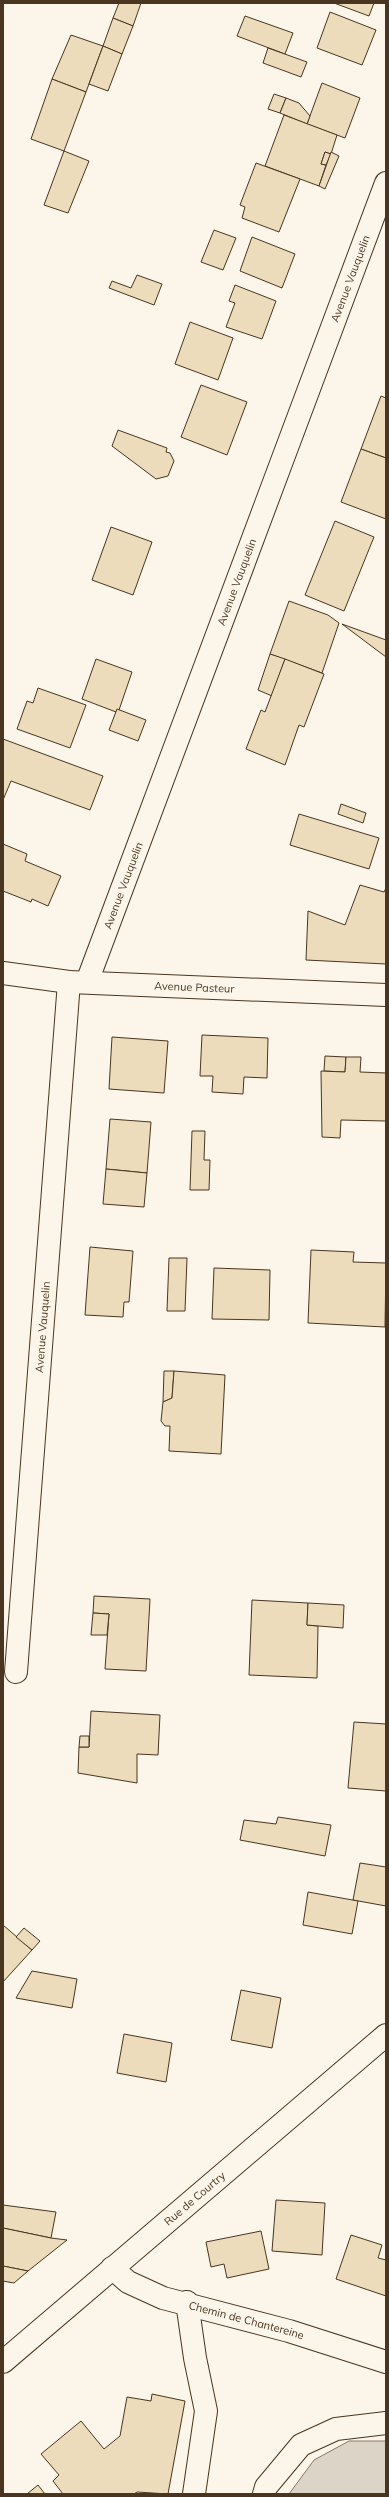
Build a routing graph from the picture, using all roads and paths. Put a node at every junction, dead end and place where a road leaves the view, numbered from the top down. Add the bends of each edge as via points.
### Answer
1 (386, 183) edge
2 (3, 973) edge
3 (78, 982) junction
4 (386, 995) edge
5 (16, 1672) dead end
6 (386, 2035) edge
7 (112, 2268) junction
8 (187, 2302) junction
9 (3, 2362) edge
10 (386, 2362) edge
11 (386, 2424) edge
12 (194, 2494) edge
13 (264, 2494) edge

1 - 3 street, Avenue Vauquelin
2 - 3 street, Avenue Pasteur
3 - 4 street, Avenue Pasteur
3 - 5 street, Avenue Vauquelin
6 - 7 street, Rue de Courtry
7 - 8 street, Chemin de Chantereine via 128,2282 163,2298
7 - 9 street, Rue de Courtry
8 - 10 street, Chemin de Chantereine via 289,2330
8 - 12 street via 206,2411
11 - 13 street via 336,2429 302,2445 266,2486

